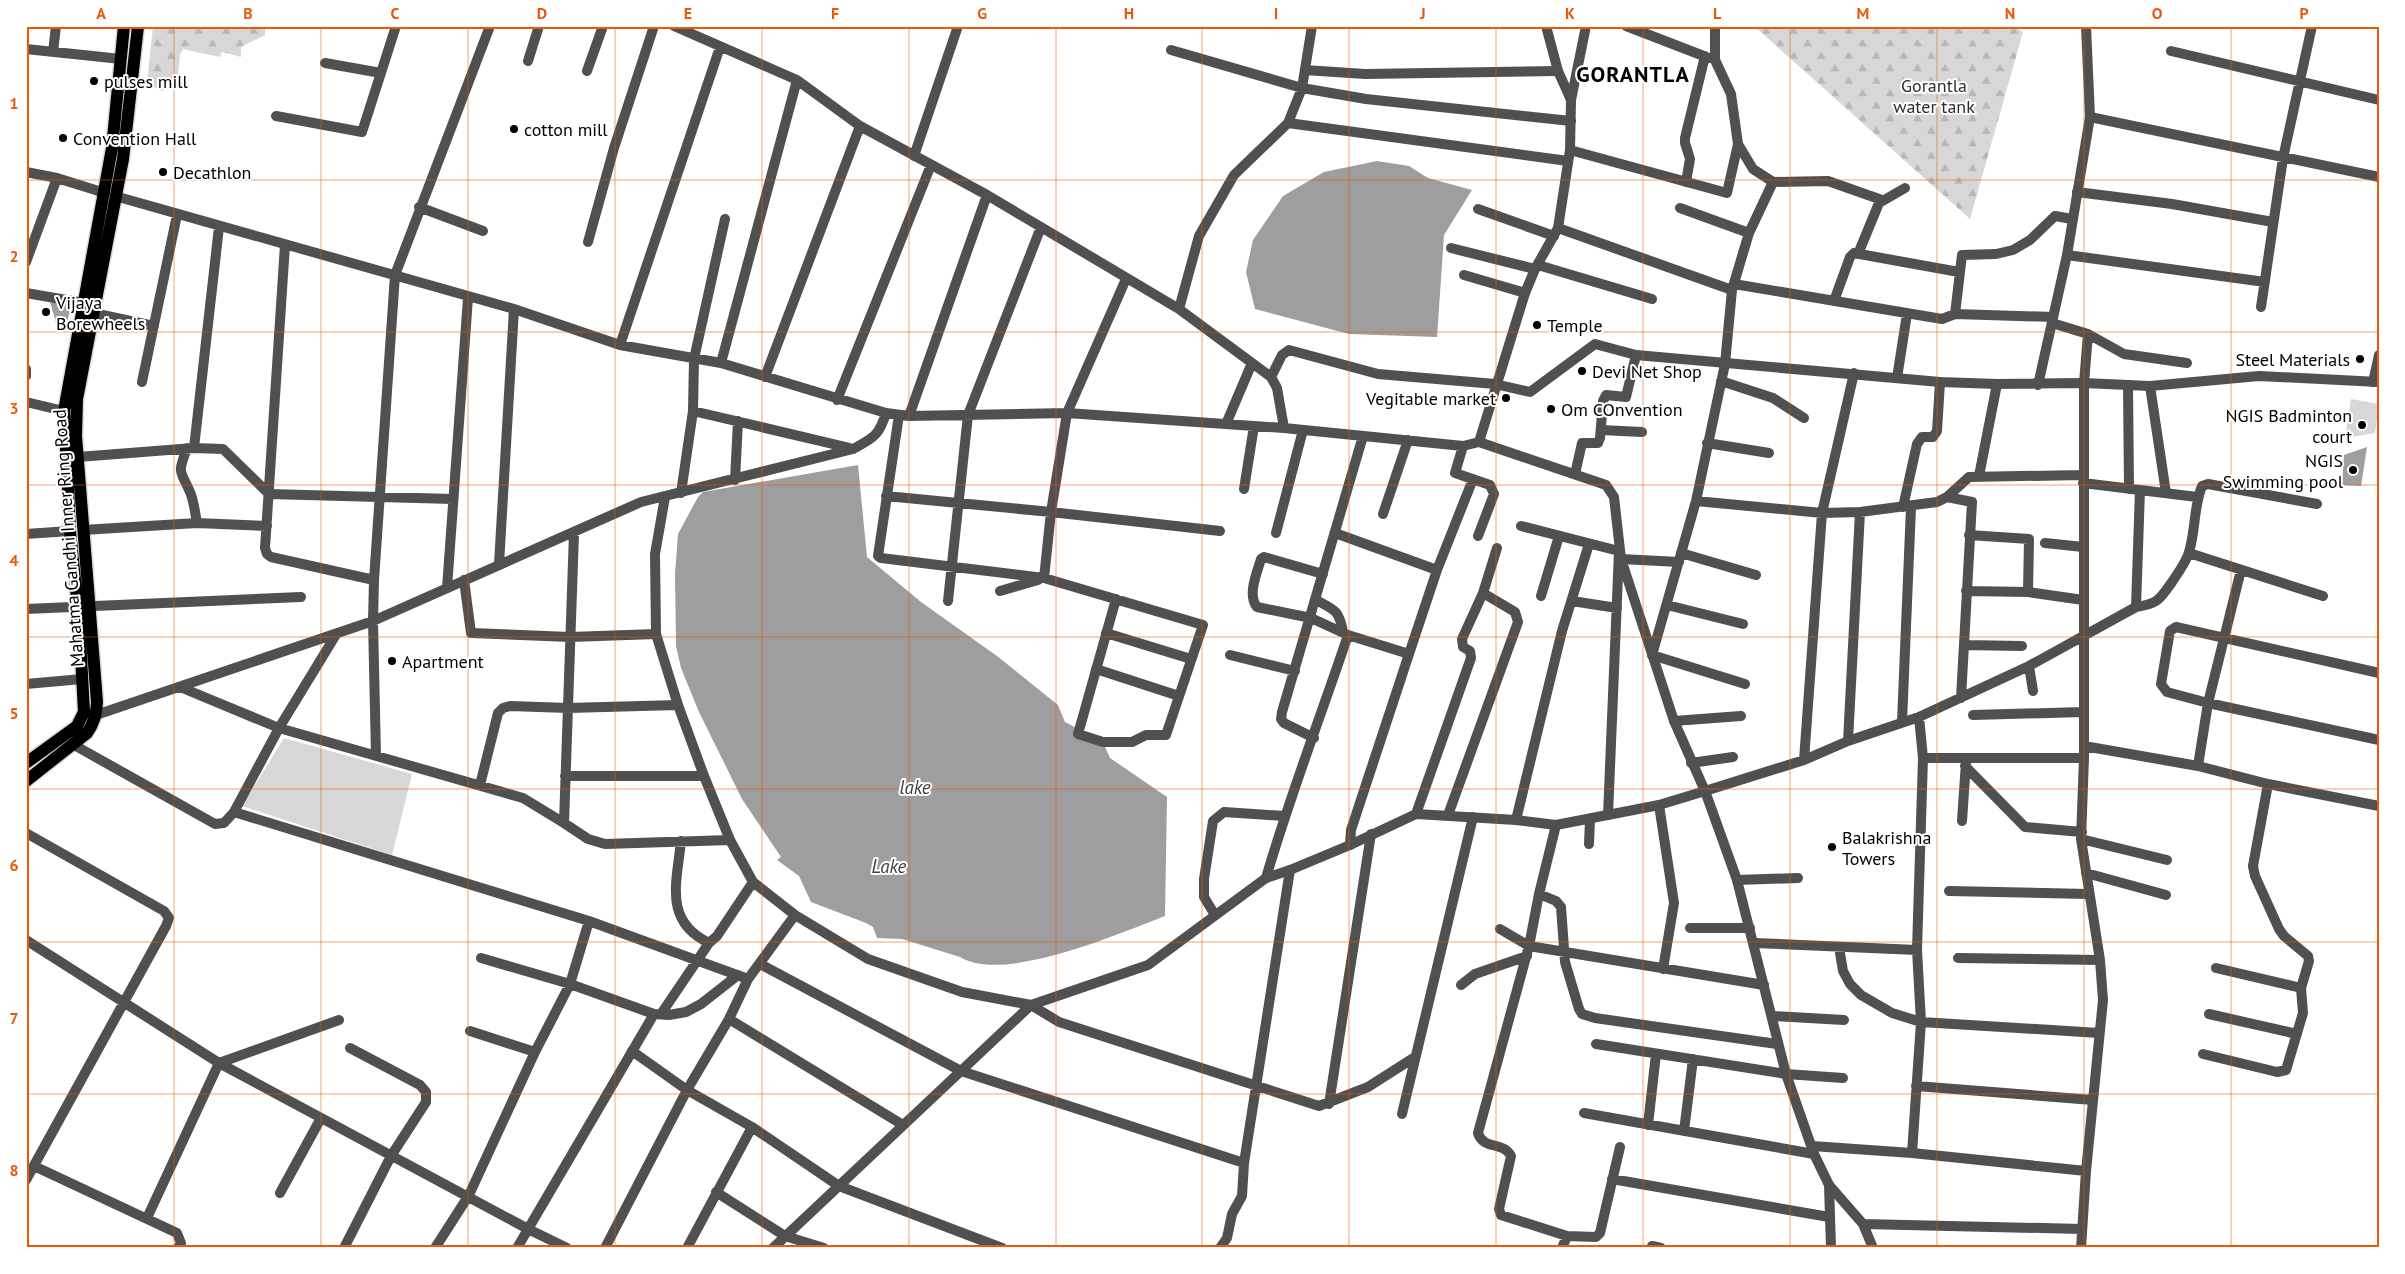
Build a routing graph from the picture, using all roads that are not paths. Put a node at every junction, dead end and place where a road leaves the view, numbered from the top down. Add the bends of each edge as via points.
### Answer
1 (56, 26) edge
2 (124, 26) edge
3 (138, 26) edge
4 (396, 26) edge
5 (490, 26) edge
6 (539, 26) edge
7 (603, 26) edge
8 (654, 26) edge
9 (674, 26) edge
10 (958, 26) edge
11 (1312, 26) edge
12 (1546, 26) edge
13 (1586, 26) edge
14 (1626, 26) edge
15 (1714, 26) edge
16 (2086, 26) edge
17 (2312, 26) edge
18 (720, 47) junction
19 (26, 49) edge
20 (1171, 50) dead end
21 (2171, 51) dead end
22 (53, 52) junction
23 (121, 58) junction
24 (1710, 58) junction
25 (528, 61) dead end
26 (325, 63) dead end
27 (1305, 70) junction
28 (587, 71) dead end
29 (1558, 71) junction
30 (381, 73) junction
31 (797, 80) junction
32 (2300, 80) junction
33 (1302, 88) junction
34 (1571, 100) junction
35 (2379, 100) edge
36 (276, 116) dead end
37 (2090, 117) junction
38 (1570, 121) junction
39 (1288, 123) junction
40 (860, 126) junction
41 (1738, 144) junction
42 (914, 156) junction
43 (1569, 156) junction
44 (2282, 158) junction
45 (931, 164) junction
46 (26, 172) edge
47 (2379, 177) edge
48 (57, 178) junction
49 (1686, 182) junction
50 (1773, 182) junction
51 (1905, 188) dead end
52 (2077, 192) junction
53 (110, 195) junction
54 (987, 195) junction
55 (1882, 200) junction
56 (419, 207) junction
57 (1680, 208) dead end
58 (1478, 209) dead end
59 (177, 215) junction
60 (725, 219) dead end
61 (2072, 219) junction
62 (2273, 222) junction
63 (219, 227) junction
64 (1041, 227) junction
65 (483, 231) dead end
66 (1556, 232) junction
67 (1749, 233) junction
68 (588, 242) dead end
69 (286, 245) junction
70 (1451, 248) dead end
71 (1858, 254) junction
72 (2067, 255) junction
73 (26, 262) edge
74 (1536, 267) junction
75 (1958, 272) junction
76 (395, 275) junction
77 (1464, 275) dead end
78 (1126, 279) junction
79 (2264, 282) junction
80 (1733, 287) junction
81 (26, 293) edge
82 (1525, 293) junction
83 (468, 298) junction
84 (1652, 299) dead end
85 (1834, 301) junction
86 (84, 303) junction
87 (2261, 307) dead end
88 (514, 309) junction
89 (1179, 309) junction
90 (93, 313) junction
91 (1907, 314) junction
92 (1955, 314) junction
93 (2053, 320) junction
94 (154, 326) junction
95 (2088, 334) junction
96 (620, 345) junction
97 (1636, 355) junction
98 (2379, 355) edge
99 (694, 359) junction
100 (721, 363) junction
101 (1252, 363) junction
102 (2187, 363) dead end
103 (1725, 364) junction
104 (26, 368) edge
105 (1854, 373) junction
106 (26, 376) edge
107 (765, 377) junction
108 (1271, 377) junction
109 (1896, 378) junction
110 (1721, 380) junction
111 (142, 382) dead end
112 (1940, 382) junction
113 (2376, 382) edge
114 (2084, 383) junction
115 (1495, 384) junction
116 (1997, 384) junction
117 (2038, 385) junction
118 (2128, 386) junction
119 (2150, 386) junction
120 (837, 400) junction
121 (26, 402) edge
122 (64, 411) junction
123 (693, 411) junction
124 (886, 414) junction
125 (1067, 414) junction
126 (904, 415) junction
127 (968, 415) junction
128 (1804, 418) dead end
129 (738, 422) junction
130 (1226, 424) junction
131 (1254, 426) junction
132 (1284, 428) junction
133 (1303, 430) junction
134 (1601, 430) junction
135 (1642, 432) dead end
136 (1363, 436) junction
137 (1408, 440) junction
138 (1479, 442) junction
139 (1707, 443) junction
140 (1463, 446) junction
141 (191, 448) junction
142 (853, 449) junction
143 (1769, 453) dead end
144 (78, 457) junction
145 (1575, 474) junction
146 (1979, 476) junction
147 (1473, 478) junction
148 (2083, 479) junction
149 (735, 480) junction
150 (2129, 488) junction
151 (1244, 489) dead end
152 (2140, 490) junction
153 (681, 493) junction
154 (2166, 493) junction
155 (269, 494) junction
156 (886, 496) junction
157 (665, 497) junction
158 (1947, 497) junction
159 (2197, 497) junction
160 (380, 498) junction
161 (453, 499) junction
162 (1696, 501) junction
163 (959, 503) junction
164 (2317, 504) dead end
165 (1907, 507) junction
166 (1051, 512) junction
167 (1860, 512) junction
168 (1822, 513) junction
169 (1383, 514) dead end
170 (197, 523) junction
171 (267, 526) junction
172 (1521, 526) dead end
173 (84, 530) junction
174 (70, 531) junction
175 (1220, 531) dead end
176 (574, 533) junction
177 (1276, 533) dead end
178 (1335, 533) junction
179 (26, 534) edge
180 (1969, 535) junction
181 (1478, 536) dead end
182 (1559, 536) junction
183 (2045, 543) dead end
184 (1589, 544) junction
185 (2083, 547) junction
186 (1497, 548) dead end
187 (2189, 553) junction
188 (1620, 555) junction
189 (1680, 558) junction
190 (499, 564) junction
191 (950, 567) junction
192 (1437, 570) junction
193 (2241, 570) junction
194 (1324, 574) junction
195 (1756, 575) dead end
196 (1044, 578) junction
197 (374, 580) junction
198 (464, 580) junction
199 (446, 588) junction
200 (1000, 590) dead end
201 (1966, 591) junction
202 (1483, 592) junction
203 (2028, 592) junction
204 (1541, 596) dead end
205 (2323, 596) dead end
206 (301, 597) dead end
207 (1116, 599) junction
208 (1316, 600) junction
209 (2083, 600) junction
210 (1572, 601) junction
211 (948, 602) dead end
212 (83, 605) junction
213 (1667, 605) junction
214 (2136, 607) junction
215 (1617, 608) junction
216 (26, 609) edge
217 (1310, 618) junction
218 (372, 621) junction
219 (1743, 624) dead end
220 (337, 632) junction
221 (1106, 633) junction
222 (1345, 633) junction
223 (656, 634) junction
224 (570, 637) junction
225 (2082, 637) junction
226 (2224, 639) junction
227 (1964, 645) junction
228 (2022, 646) dead end
229 (1409, 654) junction
230 (1230, 655) dead end
231 (1652, 655) junction
232 (1191, 659) junction
233 (2029, 666) junction
234 (1096, 669) junction
235 (1295, 671) junction
236 (2379, 673) edge
237 (82, 679) junction
238 (26, 684) edge
239 (1746, 684) dead end
240 (180, 687) junction
241 (2033, 691) dead end
242 (1179, 696) junction
243 (1962, 698) junction
244 (2208, 703) junction
245 (678, 705) junction
246 (568, 708) junction
247 (2083, 712) junction
248 (96, 715) junction
249 (1973, 715) dead end
250 (1741, 716) dead end
251 (1919, 717) junction
252 (1674, 721) junction
253 (1902, 722) junction
254 (280, 728) junction
255 (1314, 738) junction
256 (2379, 740) edge
257 (1848, 741) junction
258 (74, 745) junction
259 (2084, 746) junction
260 (376, 756) junction
261 (1733, 757) dead end
262 (1922, 758) junction
263 (2084, 758) junction
264 (1804, 760) junction
265 (1966, 762) junction
266 (26, 763) edge
267 (1691, 763) junction
268 (2198, 766) junction
269 (565, 776) junction
270 (704, 776) junction
271 (26, 781) edge
272 (2268, 784) junction
273 (480, 785) junction
274 (1705, 791) junction
275 (1659, 805) junction
276 (2379, 806) edge
277 (234, 812) junction
278 (1416, 814) junction
279 (1448, 815) junction
280 (1608, 815) junction
281 (1284, 816) junction
282 (1473, 817) junction
283 (1590, 819) junction
284 (1516, 820) junction
285 (1962, 821) dead end
286 (564, 823) junction
287 (1556, 825) junction
288 (26, 833) edge
289 (1371, 834) junction
290 (2081, 836) junction
291 (730, 840) junction
292 (681, 841) junction
293 (1589, 844) dead end
294 (1350, 845) junction
295 (2167, 860) dead end
296 (1290, 870) junction
297 (2086, 873) junction
298 (1266, 878) junction
299 (1798, 878) dead end
300 (1737, 880) junction
301 (753, 882) junction
302 (1949, 891) dead end
303 (1539, 894) junction
304 (2088, 894) junction
305 (2166, 895) dead end
306 (795, 915) junction
307 (1215, 915) junction
308 (589, 920) junction
309 (1690, 928) dead end
310 (1750, 928) junction
311 (1500, 929) dead end
312 (26, 940) edge
313 (709, 943) junction
314 (1754, 943) junction
315 (1838, 947) junction
316 (1917, 950) junction
317 (1528, 951) junction
318 (1564, 952) junction
319 (481, 958) dead end
320 (1958, 958) dead end
321 (699, 960) junction
322 (2100, 960) junction
323 (760, 964) junction
324 (2216, 968) dead end
325 (1664, 969) junction
326 (738, 975) junction
327 (748, 979) junction
328 (570, 984) junction
329 (1461, 985) dead end
330 (1764, 985) junction
331 (2301, 988) junction
332 (125, 1002) junction
333 (1031, 1005) junction
334 (658, 1014) junction
335 (2209, 1014) dead end
336 (1772, 1016) junction
337 (729, 1019) junction
338 (338, 1020) dead end
339 (1844, 1020) dead end
340 (1921, 1022) junction
341 (470, 1032) dead end
342 (2099, 1033) junction
343 (2297, 1034) junction
344 (1596, 1044) dead end
345 (1777, 1044) junction
346 (350, 1048) dead end
347 (632, 1051) junction
348 (535, 1052) junction
349 (1656, 1054) junction
350 (2203, 1054) dead end
351 (1415, 1057) junction
352 (1693, 1059) junction
353 (219, 1063) junction
354 (961, 1071) junction
355 (1786, 1074) junction
356 (1843, 1078) dead end
357 (1916, 1086) junction
358 (1256, 1087) junction
359 (687, 1090) junction
360 (2093, 1100) junction
361 (1329, 1104) junction
362 (1584, 1113) dead end
363 (1402, 1114) dead end
364 (321, 1118) junction
365 (1648, 1124) junction
366 (903, 1125) junction
367 (752, 1127) junction
368 (1684, 1131) junction
369 (1620, 1147) dead end
370 (1813, 1150) junction
371 (1912, 1153) junction
372 (390, 1156) junction
373 (1244, 1163) junction
374 (34, 1166) junction
375 (2086, 1171) junction
376 (1612, 1179) junction
377 (26, 1180) edge
378 (1829, 1185) junction
379 (839, 1186) junction
380 (716, 1192) junction
381 (280, 1193) dead end
382 (469, 1196) junction
383 (1829, 1217) junction
384 (147, 1218) junction
385 (1863, 1224) junction
386 (2082, 1229) junction
387 (528, 1230) junction
388 (785, 1236) junction
389 (1567, 1236) junction
390 (178, 1248) edge
391 (344, 1248) edge
392 (435, 1248) edge
393 (518, 1248) edge
394 (567, 1248) edge
395 (605, 1248) edge
396 (687, 1248) edge
397 (774, 1248) edge
398 (824, 1248) edge
399 (1002, 1248) edge
400 (1220, 1248) edge
401 (1562, 1248) edge
402 (1831, 1248) edge
403 (1873, 1248) edge
404 (2081, 1248) edge

1 - 22 street
2 - 23 main road, Mahatma Gandhi Inner Ring Road
3 - 53 main road, Mahatma Gandhi Inner Ring Road via 123,159
4 - 30 street
5 - 56 street
6 - 25 street
7 - 28 street
8 - 68 street via 614,148
9 - 18 street
10 - 42 street
11 - 27 street
12 - 29 street
13 - 34 street
14 - 24 street
15 - 24 street
16 - 37 street
17 - 32 street
18 - 31 street
18 - 96 street
19 - 22 street
20 - 33 street
21 - 32 street
22 - 23 street
23 - 53 main road, Mahatma Gandhi Inner Ring Road
24 - 41 street via 1732,94
24 - 49 street via 1685,138 1690,159
26 - 30 street
27 - 29 street via 1365,74
27 - 33 street
29 - 34 street
30 - 36 street via 362,132
31 - 40 street
31 - 100 street
32 - 35 street
32 - 44 street
33 - 38 street via 1377,101
33 - 39 street
34 - 38 street
37 - 44 street
37 - 52 street
38 - 43 street
39 - 43 street
39 - 89 street via 1234,175 1200,236
40 - 42 street
40 - 107 street
41 - 49 street via 1727,193
41 - 50 street via 1753,168
42 - 45 street
43 - 49 street
43 - 66 street
44 - 47 street
44 - 62 street
45 - 54 street
45 - 120 street
46 - 48 street
48 - 53 street
48 - 73 street
50 - 55 street via 1828,181
50 - 67 street
51 - 55 street
52 - 61 street
52 - 62 street via 2172,204
53 - 59 street
53 - 86 main road, Mahatma Gandhi Inner Ring Road
53 - 90 main road, Mahatma Gandhi Inner Ring Road
54 - 64 street
54 - 126 street
55 - 71 street
56 - 65 street
56 - 76 street
57 - 67 street
58 - 66 street
59 - 63 street
59 - 94 street
60 - 99 street
61 - 72 street
61 - 75 street via 2055,216 2030,240 2005,253 1962,255
62 - 79 street
63 - 69 street
63 - 141 street
64 - 78 street
64 - 127 street
66 - 74 street
66 - 80 street
67 - 80 street
69 - 76 street
69 - 155 street
70 - 74 street
71 - 75 street
71 - 85 street via 1850,257
72 - 79 street
72 - 93 street
74 - 82 street
74 - 84 street
75 - 92 street
76 - 83 street
76 - 160 street
77 - 82 street
78 - 89 street
78 - 125 street
79 - 87 street
80 - 85 street
80 - 103 street
81 - 86 street
82 - 115 street
83 - 88 street
83 - 161 street
85 - 91 street
86 - 122 main road, Mahatma Gandhi Inner Ring Road
88 - 96 street
88 - 190 street
89 - 101 street
90 - 94 street
90 - 144 main road, Mahatma Gandhi Inner Ring Road via 76,399
91 - 92 street via 1942,319
91 - 109 street
92 - 93 street
93 - 95 street
93 - 117 street
94 - 111 street
95 - 102 street via 2124,354
95 - 114 street
96 - 99 street
97 - 103 street
97 - 115 street via 1595,344 1530,392
97 - 134 street via 1626,397 1606,395
98 - 113 street
99 - 100 street
99 - 123 street
100 - 107 street
101 - 108 street
101 - 130 street
103 - 105 street
103 - 110 street
104 - 106 street
105 - 109 street
105 - 168 street
107 - 120 street
108 - 115 street via 1282,355 1289,350 1378,374
108 - 132 street via 1277,388
109 - 112 street
110 - 128 street via 1773,398
110 - 139 street
112 - 116 street
112 - 165 street via 1936,431 1933,437 1922,438 1916,444
113 - 119 street via 2259,376
114 - 117 street
114 - 118 street
114 - 148 street
115 - 138 street
116 - 117 street
116 - 146 street
118 - 119 street
118 - 150 street
119 - 154 street
120 - 124 street
121 - 122 street
122 - 174 main road, Mahatma Gandhi Inner Ring Road
123 - 129 street
123 - 153 street
124 - 126 street
124 - 142 street via 875,437
125 - 127 street
125 - 130 street
125 - 166 street
126 - 127 street
126 - 156 street
127 - 163 street
129 - 142 street
129 - 149 street
130 - 131 street
131 - 132 street
131 - 151 street
132 - 133 street
133 - 136 street
133 - 177 street
134 - 135 street
134 - 145 street via 1598,443 1582,443
136 - 137 street
136 - 178 street
137 - 140 street
137 - 169 street
138 - 140 street
138 - 145 street
139 - 143 street
139 - 162 street
140 - 147 street via 1455,473
141 - 144 street
141 - 155 street via 223,449
141 - 170 street via 180,466
142 - 149 street
144 - 173 main road, Mahatma Gandhi Inner Ring Road
145 - 188 street via 1606,485 1611,490
146 - 148 street
146 - 158 street via 1969,477
147 - 181 street via 1490,485 1494,494
147 - 192 street
148 - 150 street
148 - 185 street
149 - 153 street
150 - 152 street
152 - 154 street
152 - 214 street
153 - 157 street
154 - 159 street
155 - 160 street
155 - 171 street
156 - 163 street
156 - 191 street via 878,556
157 - 176 street via 641,502
157 - 223 street via 656,554
158 - 165 street
158 - 180 street via 1972,502
159 - 164 street via 2202,486 2208,484
159 - 187 street
160 - 161 street
160 - 197 street
161 - 199 street
162 - 168 street
162 - 189 street
163 - 166 street
163 - 191 street
165 - 167 street
165 - 253 street
166 - 175 street
166 - 196 street
167 - 168 street
167 - 257 street
168 - 264 street
170 - 171 street
170 - 173 street
171 - 197 street via 265,548 271,558
172 - 182 street
173 - 212 main road, Mahatma Gandhi Inner Ring Road
174 - 179 street
174 - 212 main road, Mahatma Gandhi Inner Ring Road
176 - 190 street
176 - 224 street
178 - 192 street
178 - 194 street
180 - 201 street
180 - 203 street via 2029,538
182 - 184 street
182 - 204 street
183 - 185 street
184 - 188 street
184 - 210 street
185 - 209 street
186 - 202 street
187 - 193 street
187 - 214 street via 2162,598 2153,605
188 - 189 street
188 - 215 street
188 - 231 street
189 - 195 street
189 - 213 street
190 - 198 street
191 - 196 street
191 - 211 street
192 - 229 street
193 - 205 street
193 - 226 street
194 - 208 street
194 - 217 street via 1268,557 1261,560 1252,595 1256,607
196 - 200 street
196 - 207 street
197 - 218 street
198 - 199 street
198 - 224 street via 471,633
199 - 218 street
201 - 203 street
201 - 227 street
202 - 278 street via 1461,643 1462,647 1470,650 1471,658
202 - 279 street via 1515,612 1518,622
203 - 209 street
206 - 212 street
207 - 221 street
207 - 232 street via 1202,625
208 - 217 street
208 - 222 street via 1336,611
209 - 225 street
210 - 215 street
210 - 284 street
212 - 216 street
212 - 237 main road, Mahatma Gandhi Inner Ring Road
212 - 248 main road, Mahatma Gandhi Inner Ring Road
213 - 219 street
213 - 231 street
214 - 225 street
215 - 280 street
217 - 222 street
217 - 235 street
218 - 220 street
218 - 260 street
220 - 240 street
220 - 254 street
221 - 232 street
221 - 234 street
222 - 229 street
222 - 255 street
223 - 224 street
223 - 245 street
224 - 246 street
225 - 233 street
225 - 247 street
226 - 236 street
226 - 244 street
226 - 244 street via 2176,627 2170,631 2161,684 2163,689
227 - 228 street
227 - 243 street
229 - 294 street via 1351,830
230 - 235 street
231 - 239 street
231 - 252 street
232 - 242 street
233 - 241 street
233 - 243 street
234 - 242 street
234 - 242 street via 1078,734 1104,742 1132,742 1146,735 1166,735
235 - 255 street via 1281,719
237 - 238 street
237 - 266 main road, Mahatma Gandhi Inner Ring Road via 82,720
240 - 248 street
240 - 254 street
243 - 251 street
244 - 256 street
244 - 268 street
245 - 246 street
245 - 270 street
246 - 269 street
246 - 273 street via 503,708 498,713
247 - 249 street
247 - 259 street
248 - 258 main road via 87,733
250 - 252 street
251 - 253 street
251 - 262 street
252 - 267 street
253 - 257 street
254 - 260 street
254 - 277 street
255 - 281 street
257 - 264 street
258 - 271 main road
258 - 277 street via 215,824 224,823
259 - 263 street
259 - 268 street
260 - 273 street
261 - 267 street
262 - 265 street
262 - 316 street
263 - 265 street
263 - 290 street
264 - 274 street
265 - 285 street
265 - 290 street via 2025,827
267 - 274 street
268 - 272 street
269 - 270 street
269 - 286 street
270 - 291 street
272 - 276 street
272 - 331 street via 2253,866 2279,929 2308,956
273 - 286 street via 523,798
274 - 275 street
274 - 300 street
275 - 280 street
275 - 325 street via 1674,903
277 - 308 street
278 - 279 street
278 - 289 street
279 - 282 street
280 - 283 street
281 - 298 street
281 - 307 street via 1224,812 1213,821 1204,897
282 - 284 street
282 - 351 street
283 - 287 street
283 - 293 street
284 - 287 street
286 - 292 street via 605,844
287 - 303 street
288 - 332 street via 164,911 169,918
289 - 294 street
289 - 361 street
290 - 295 street
290 - 297 street
291 - 292 street
291 - 301 street
292 - 313 street via 675,897 677,910 684,926
294 - 296 street
296 - 298 street
296 - 358 street
297 - 304 street
297 - 305 street
298 - 307 street
299 - 300 street
300 - 310 street
301 - 306 street
301 - 313 street
302 - 304 street
303 - 317 street
303 - 318 street via 1559,904
304 - 322 street
306 - 323 street
306 - 333 street via 868,959 962,992
307 - 333 street via 1148,965
308 - 321 street
308 - 328 street
309 - 310 street
310 - 314 street
311 - 317 street
312 - 332 street
313 - 321 street
314 - 315 street
314 - 330 street
315 - 316 street
315 - 340 street via 1843,971 1850,984 1862,995 1892,1013
316 - 340 street
317 - 318 street
317 - 329 street via 1475,974
317 - 389 street via 1478,1133 1484,1143 1504,1147 1511,1156 1500,1209 1502,1215
318 - 325 street
318 - 345 street via 1579,1009 1588,1016
319 - 328 street
320 - 322 street
321 - 326 street
321 - 334 street
322 - 342 street via 2103,1000
323 - 327 street
323 - 354 street
324 - 331 street
325 - 330 street
326 - 327 street
326 - 334 street via 702,1004 686,1012
327 - 337 street
328 - 334 street
328 - 348 street
330 - 336 street
331 - 343 street via 2303,1013
332 - 353 street
332 - 374 street
333 - 354 street
333 - 358 street via 1059,1022
334 - 347 street
335 - 343 street
336 - 339 street
336 - 345 street
337 - 359 street
337 - 366 street
338 - 353 street
340 - 342 street
340 - 357 street
341 - 348 street
342 - 360 street
343 - 350 street via 2286,1070 2277,1072
344 - 349 street
345 - 355 street
346 - 372 street via 420,1085 426,1092 426,1102
347 - 359 street
347 - 387 street
348 - 382 street
349 - 352 street
349 - 365 street
351 - 361 street via 1374,1084
351 - 363 street
352 - 355 street
352 - 368 street
353 - 364 street
353 - 384 street
354 - 366 street
354 - 373 street
355 - 356 street
355 - 370 street
357 - 360 street
357 - 371 street
358 - 361 street via 1320,1106
358 - 373 street
359 - 367 street
359 - 395 street
360 - 375 street
362 - 365 street
364 - 372 street
364 - 381 street
365 - 368 street
366 - 379 street
367 - 379 street
367 - 380 street
368 - 370 street
369 - 376 street
370 - 371 street
370 - 378 street
371 - 375 street
372 - 382 street
372 - 391 street
373 - 400 street via 1244,1190 1232,1214 1227,1238
374 - 377 street
374 - 384 street
375 - 386 street
376 - 383 street
376 - 389 street via 1600,1233 1593,1238
378 - 383 street
378 - 385 street
379 - 388 street
379 - 399 street
380 - 388 street
380 - 396 street
382 - 387 street
382 - 392 street
383 - 402 street
384 - 390 street via 177,1233
385 - 386 street
385 - 403 street
386 - 404 street
387 - 393 street
387 - 394 street
388 - 397 street
388 - 398 street
389 - 401 street

